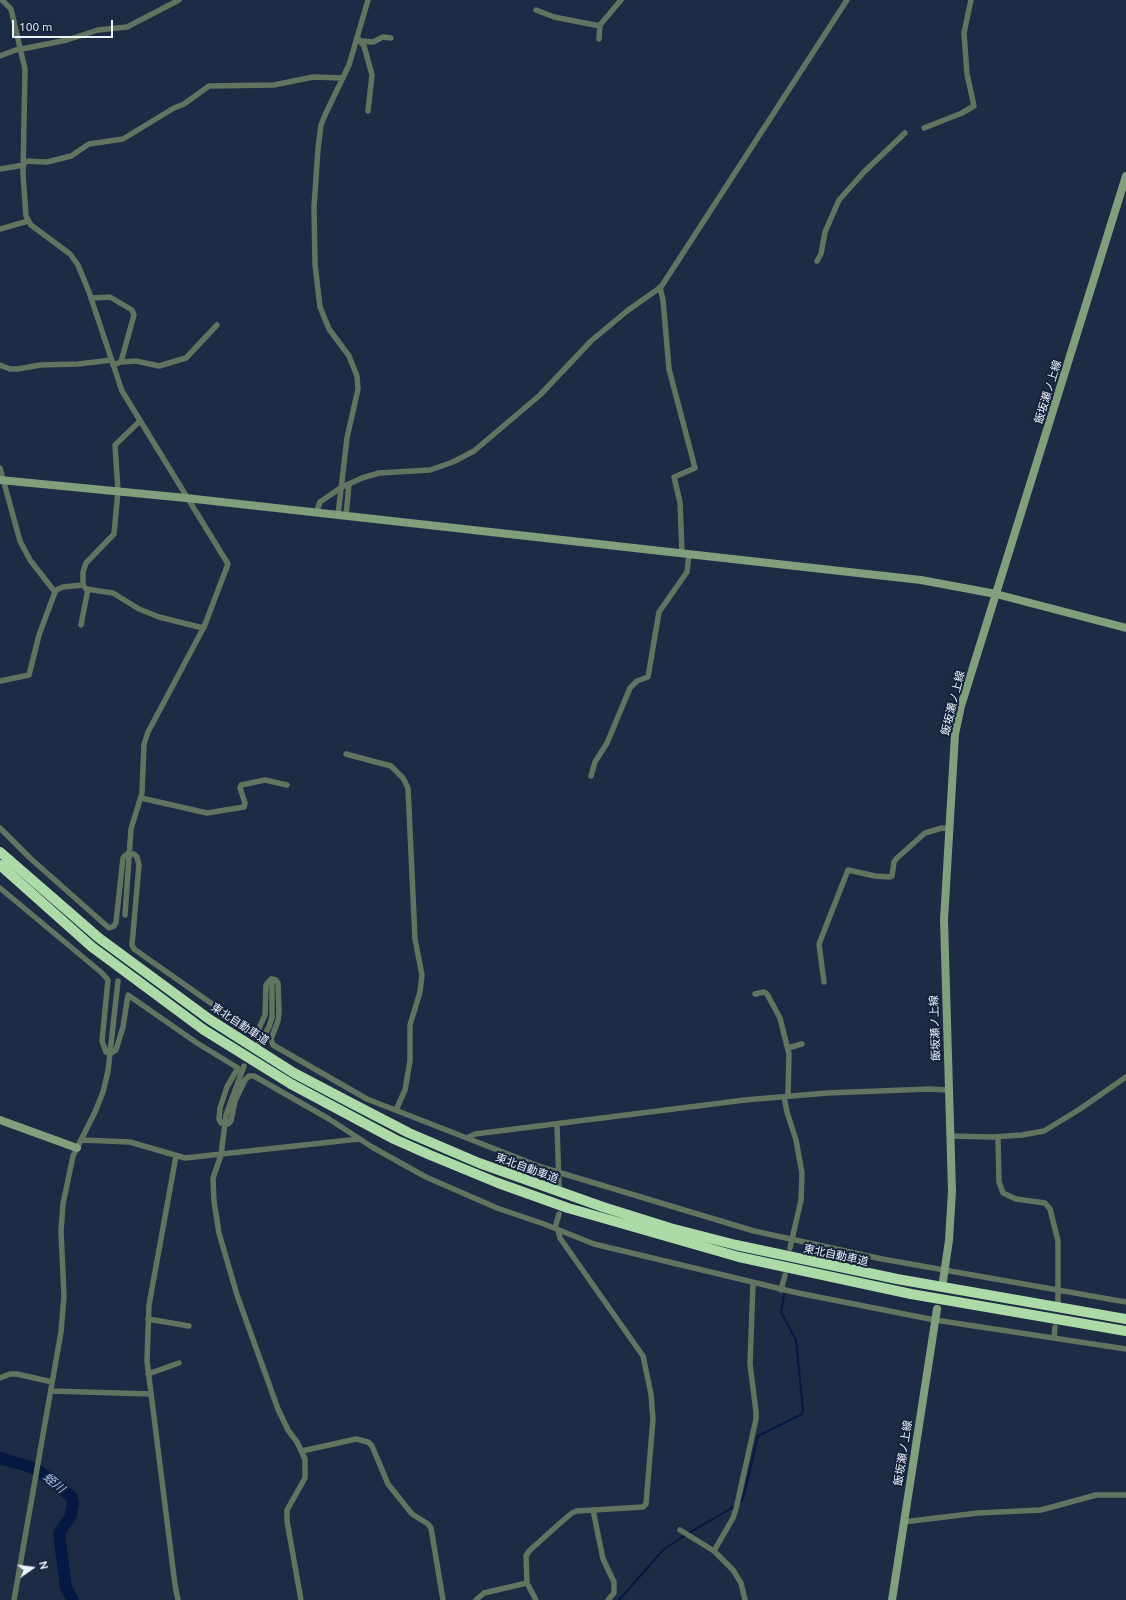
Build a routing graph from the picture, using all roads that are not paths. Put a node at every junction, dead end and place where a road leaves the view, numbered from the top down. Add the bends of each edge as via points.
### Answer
1 (2, 0) edge
2 (178, 0) edge
3 (368, 0) edge
4 (621, 0) edge
5 (847, 0) edge
6 (971, 0) edge
7 (536, 10) dead end
8 (600, 26) junction
9 (391, 38) dead end
10 (359, 39) junction
11 (599, 39) dead end
12 (21, 48) junction
13 (0, 56) edge
14 (343, 78) junction
15 (368, 111) dead end
16 (924, 128) dead end
17 (905, 133) dead end
18 (24, 163) junction
19 (0, 169) edge
20 (1126, 176) edge
21 (28, 220) junction
22 (0, 229) edge
23 (817, 261) dead end
24 (660, 287) junction
25 (91, 298) junction
26 (217, 325) dead end
27 (113, 362) junction
28 (121, 362) junction
29 (0, 365) edge
30 (140, 421) junction
31 (0, 468) edge
32 (2, 480) edge
33 (349, 484) junction
34 (342, 487) junction
35 (118, 491) junction
36 (186, 498) junction
37 (316, 513) junction
38 (342, 516) junction
39 (685, 553) junction
40 (86, 587) junction
41 (55, 592) junction
42 (996, 594) junction
43 (81, 625) dead end
44 (203, 628) junction
45 (1126, 628) edge
46 (0, 681) edge
47 (346, 754) dead end
48 (591, 776) dead end
49 (287, 785) dead end
50 (141, 798) junction
51 (0, 828) edge
52 (948, 829) junction
53 (0, 852) edge
54 (131, 853) junction
55 (0, 865) edge
56 (0, 888) edge
57 (125, 915) dead end
58 (272, 979) junction
59 (118, 981) dead end
60 (824, 982) dead end
61 (755, 994) dead end
62 (259, 1043) dead end
63 (802, 1044) dead end
64 (788, 1048) junction
65 (110, 1054) junction
66 (244, 1066) dead end
67 (1126, 1076) edge
68 (948, 1090) junction
69 (786, 1096) junction
70 (396, 1110) junction
71 (0, 1120) edge
72 (225, 1124) junction
73 (557, 1124) junction
74 (950, 1136) junction
75 (998, 1137) junction
76 (360, 1138) junction
77 (467, 1138) junction
78 (81, 1140) junction
79 (77, 1148) junction
80 (221, 1155) junction
81 (176, 1156) junction
82 (559, 1173) junction
83 (559, 1186) dead end
84 (559, 1214) dead end
85 (557, 1229) junction
86 (792, 1240) junction
87 (790, 1248) dead end
88 (944, 1271) junction
89 (785, 1275) dead end
90 (943, 1281) dead end
91 (753, 1284) junction
92 (781, 1290) junction
93 (1058, 1290) junction
94 (1126, 1302) edge
95 (1058, 1303) dead end
96 (937, 1309) dead end
97 (148, 1319) junction
98 (1126, 1319) edge
99 (935, 1320) junction
100 (189, 1326) dead end
101 (1055, 1327) dead end
102 (1126, 1330) edge
103 (1054, 1338) junction
104 (1126, 1349) edge
105 (179, 1363) dead end
106 (148, 1374) junction
107 (0, 1378) edge
108 (52, 1382) junction
109 (50, 1391) junction
110 (151, 1394) junction
111 (302, 1452) junction
112 (1126, 1495) edge
113 (593, 1510) junction
114 (903, 1522) junction
115 (680, 1530) dead end
116 (714, 1551) junction
117 (527, 1583) junction
118 (14, 1600) edge
119 (178, 1600) edge
120 (301, 1600) edge
121 (443, 1600) edge
122 (476, 1600) edge
123 (536, 1600) edge
124 (608, 1600) edge
125 (745, 1600) edge
126 (892, 1600) edge

1 - 12 street via 12,9
2 - 12 street via 127,27 98,30 67,40
3 - 10 street
4 - 8 street
5 - 24 street
6 - 16 street via 964,33 967,74 974,106 962,114
7 - 8 street via 554,17
8 - 11 street
9 - 10 street via 383,37 373,42
10 - 14 street
10 - 15 street via 372,74
12 - 13 street
12 - 18 street via 25,69
14 - 18 street via 313,77 274,85 209,86 184,104 123,139 89,144 71,156 47,162
14 - 34 street via 325,115 319,136 314,226 320,307 329,329 349,356 357,376 358,389 347,438
17 - 23 street via 839,200 825,232 822,254
18 - 19 street
18 - 21 street via 24,204
20 - 42 main road, 飯坂瀬ノ上線
21 - 22 street
21 - 25 street via 39,232 56,242 75,260
24 - 33 street via 591,341 540,395 474,451 430,470 373,474
24 - 39 street via 669,369 695,468 674,477 680,502
25 - 27 street
25 - 28 street via 110,296 132,310 134,315
26 - 28 street via 186,358 159,366 139,361
27 - 28 street
27 - 29 street via 40,365 18,369
27 - 30 street via 122,391
30 - 35 street via 115,445
30 - 36 street
31 - 32 street
32 - 35 main road
32 - 41 street via 20,541 30,560
33 - 34 street
33 - 38 street
34 - 37 street via 320,502
34 - 38 street
35 - 36 main road
35 - 40 street via 114,534 86,563 83,572
36 - 37 main road
36 - 44 street via 228,564
37 - 38 main road
38 - 39 main road
39 - 42 main road via 921,580
39 - 48 street via 687,572 659,612 648,677 637,681 630,688 607,743 595,762
40 - 41 street via 63,587
40 - 43 street
40 - 44 street via 111,592 146,612
41 - 46 street via 39,635 29,674
42 - 45 main road
42 - 52 main road, 飯坂瀬ノ上線 via 961,706 955,734
44 - 50 street via 148,732 144,744
47 - 70 street via 391,766 403,778 408,788 414,926 422,975 420,992 410,1025 410,1061 405,1090
49 - 50 street via 265,780 241,785 244,807 208,813
50 - 54 street via 131,829
51 - 54 street via 109,928 116,922 123,858 125,854
52 - 60 street via 942,828 925,833 897,858 890,877 848,870 819,944
52 - 68 main road, 飯坂瀬ノ上線 via 944,920
53 - 98 highway, 東北自動車道 via 100,938 209,1019 294,1073 346,1101 409,1133 479,1163 603,1208 736,1245 897,1279
54 - 57 street
54 - 58 street via 137,857 139,865 132,945 134,949 252,1032 258,1030 264,1020 266,984
55 - 102 highway via 92,947 204,1030 328,1104 394,1139 437,1158 568,1208 739,1257 911,1294
56 - 65 street via 108,980 102,1041 106,1052
58 - 62 street via 271,1022
58 - 70 street via 278,983 279,1012 271,1039 273,1045 367,1099
59 - 65 street
61 - 64 street via 767,994 780,1018
63 - 64 street
64 - 69 street
65 - 72 street via 116,1050 120,1040 128,995 238,1068 227,1087 220,1108 219,1119
65 - 78 street via 103,1092
66 - 72 street via 230,1102
67 - 75 street via 1044,1131
68 - 69 street
68 - 74 main road, 飯坂瀬ノ上線
69 - 73 street
69 - 86 street via 787,1112 796,1140 802,1173 801,1200
70 - 77 street
71 - 79 main road
72 - 76 street via 231,1121 233,1108 244,1080 254,1076
72 - 80 street
73 - 77 street via 475,1134
73 - 82 street
74 - 75 street
74 - 88 main road, 飯坂瀬ノ上線 via 951,1208
75 - 93 street via 998,1182 1003,1193 1016,1199 1045,1203 1050,1209 1058,1241
76 - 80 street
76 - 85 street via 426,1177 497,1208
77 - 82 street
78 - 79 street
78 - 81 street via 130,1142
79 - 108 street via 63,1204 61,1231 64,1296 61,1332
80 - 81 street via 185,1158
80 - 111 street via 212,1186 224,1254 278,1409
81 - 97 street
82 - 83 street
82 - 86 street
84 - 85 street
85 - 91 street via 594,1244
85 - 113 street via 560,1238 643,1356 651,1394 653,1419 646,1504 643,1507
86 - 87 street
86 - 88 street
88 - 90 main road, 飯坂瀬ノ上線
88 - 93 street
89 - 92 street
91 - 92 street
91 - 116 street via 750,1364 756,1420 736,1510
92 - 99 street
93 - 94 street
93 - 95 street
96 - 99 main road, 飯坂瀬ノ上線
97 - 100 street
97 - 106 street
99 - 103 street
99 - 114 main road, 飯坂瀬ノ上線
101 - 103 street
103 - 104 street
105 - 106 street
106 - 110 street
107 - 108 street via 17,1374
108 - 109 street
109 - 110 street
109 - 118 street
110 - 119 street
111 - 120 street via 306,1464 305,1478 287,1510
111 - 121 street via 356,1440 368,1442 372,1446 388,1484 412,1514 431,1528
112 - 114 street via 1096,1495 1041,1510 978,1513
113 - 117 street via 572,1513 529,1551 526,1556
113 - 124 street via 603,1560 614,1582 614,1593
114 - 126 main road, 飯坂瀬ノ上線
115 - 116 street
116 - 125 street via 737,1576
117 - 122 street via 484,1593
117 - 123 street

